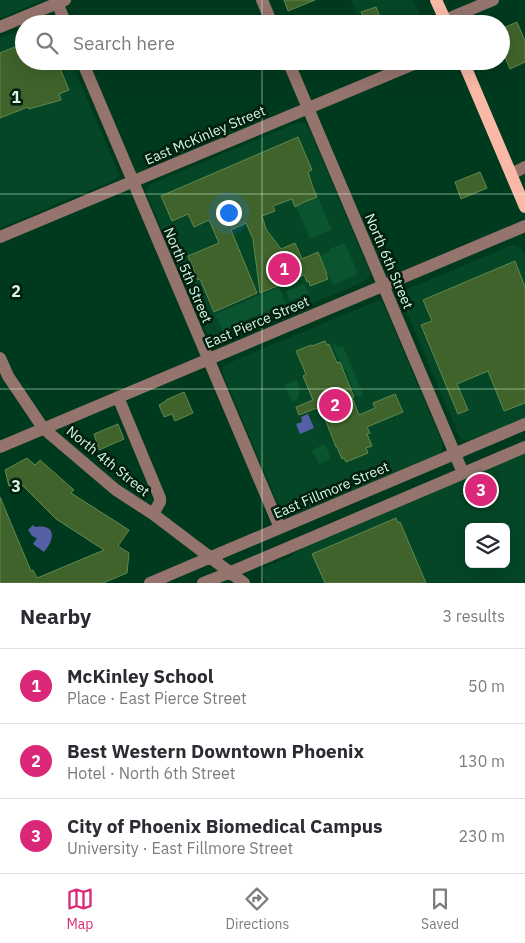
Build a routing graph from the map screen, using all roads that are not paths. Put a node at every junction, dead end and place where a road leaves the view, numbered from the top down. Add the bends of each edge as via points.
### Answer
1 (262, 0) edge
2 (436, 0) edge
3 (493, 0) edge
4 (59, 1) edge
5 (27, 15) edge
6 (63, 15) edge
7 (268, 15) edge
8 (443, 15) edge
9 (461, 15) edge
10 (15, 20) edge
11 (0, 27) edge
12 (86, 70) edge
13 (292, 70) edge
14 (399, 70) edge
15 (467, 70) edge
16 (308, 108) junction
17 (525, 168) edge
18 (511, 174) junction
19 (133, 182) junction
20 (525, 207) edge
21 (525, 226) edge
22 (0, 237) edge
23 (383, 285) junction
24 (0, 358) edge
25 (208, 359) junction
26 (118, 397) junction
27 (525, 424) edge
28 (43, 428) junction
29 (0, 446) edge
30 (525, 446) edge
31 (455, 454) junction
32 (463, 473) junction
33 (153, 514) junction
34 (280, 528) junction
35 (210, 557) junction
36 (231, 572) junction
37 (150, 583) edge
38 (203, 583) edge
39 (244, 583) edge

1 - 7 street
2 - 8 main road
3 - 9 street
4 - 5 street
4 - 6 street
10 - 11 street
12 - 19 street, North 5th Street
13 - 16 street, North 6th Street
14 - 16 street, East McKinley Street
15 - 18 main road
16 - 19 street, East McKinley Street
16 - 23 street, North 6th Street
17 - 18 street
18 - 20 main road
19 - 22 street, East McKinley Street
19 - 25 street, North 5th Street
21 - 23 street, East Pierce Street
23 - 25 street, East Pierce Street
23 - 31 street, North 6th Street
24 - 28 street, North 4th Street via 8,376
25 - 26 street, East Pierce Street
25 - 34 street, North 5th Street
26 - 28 street, East Pierce Street
26 - 33 street via 160,498
27 - 31 street, East Fillmore Street
28 - 29 street, East Pierce Street
28 - 33 street, North 4th Street via 116,490
30 - 32 street
31 - 32 street, North 6th Street
31 - 34 street, East Fillmore Street
32 - 36 street
33 - 35 street, North 4th Street
34 - 35 street, East Fillmore Street
35 - 36 street, North 4th Street
35 - 37 street, East Fillmore Street
36 - 38 street
36 - 39 street, North 4th Street

